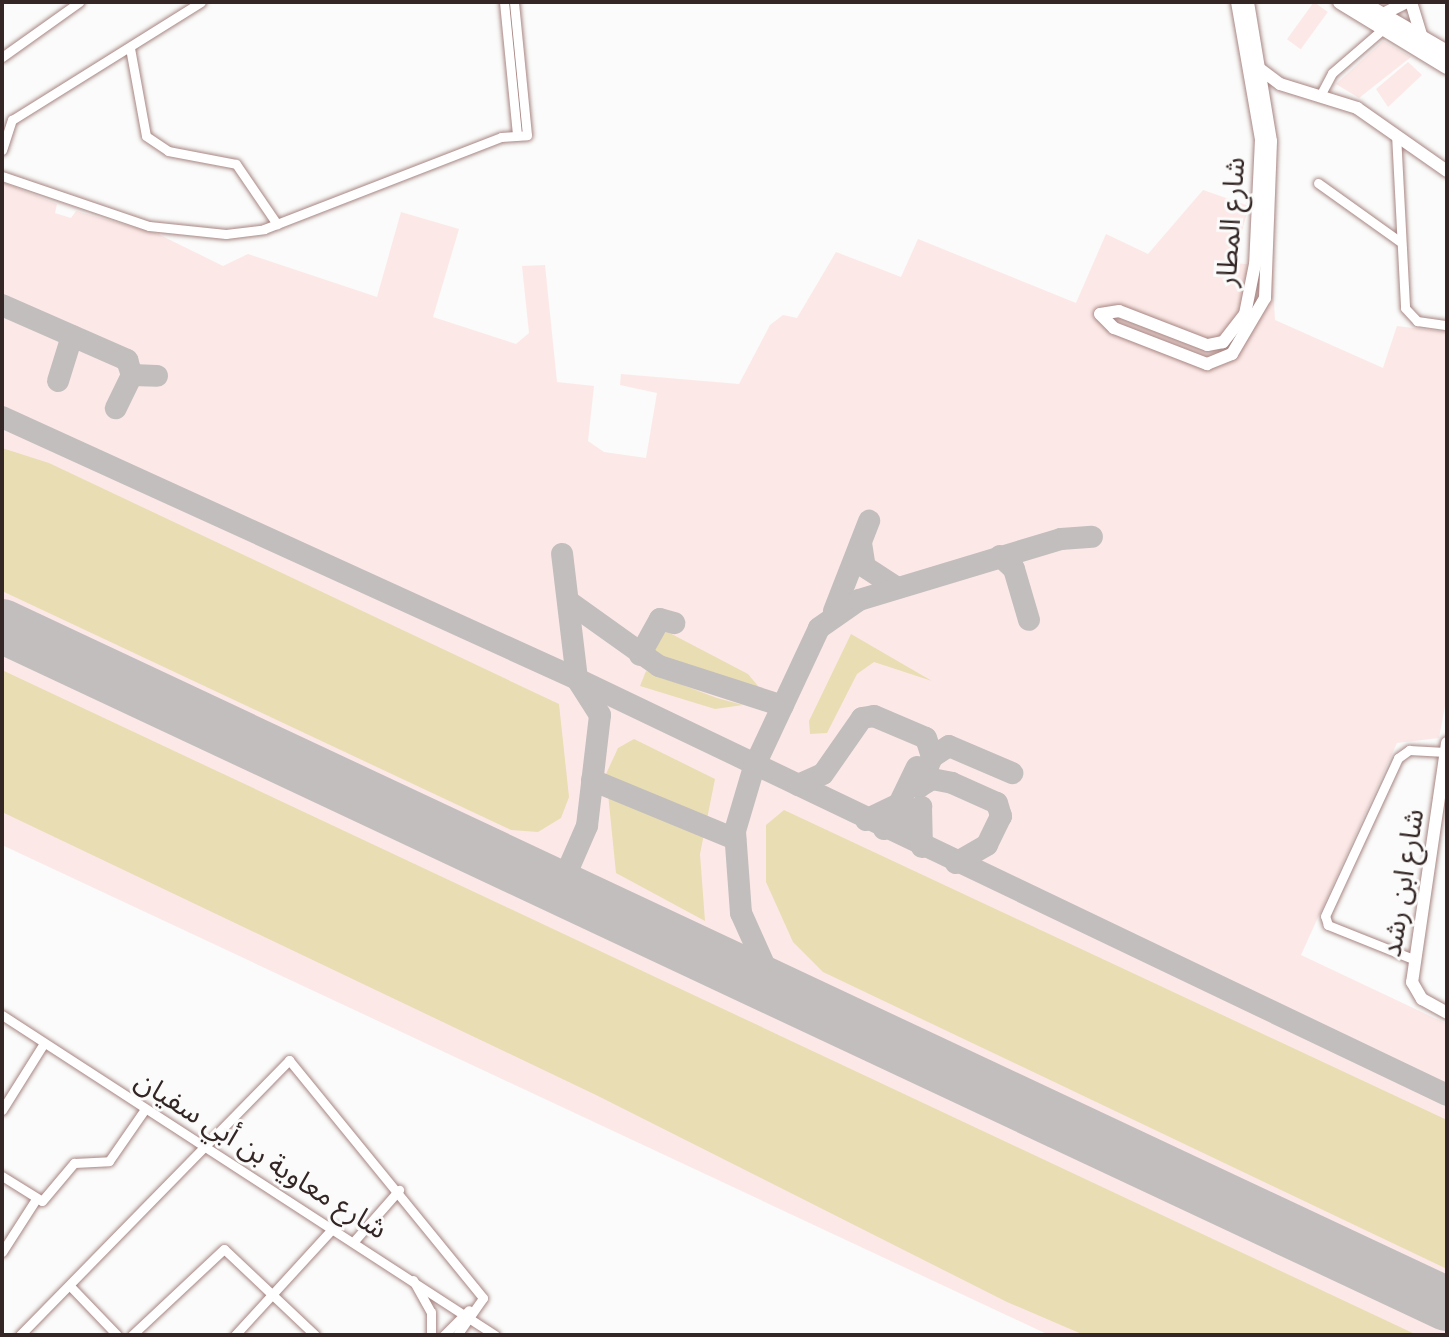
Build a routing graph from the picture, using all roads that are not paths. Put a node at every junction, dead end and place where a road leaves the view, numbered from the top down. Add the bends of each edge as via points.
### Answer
1 (79, 2) edge
2 (201, 2) edge
3 (504, 2) edge
4 (514, 2) edge
5 (1237, 2) edge
6 (1248, 2) edge
7 (1340, 2) edge
8 (1361, 2) edge
9 (1409, 2) edge
10 (1382, 22) junction
11 (1422, 38) junction
12 (130, 48) junction
13 (1447, 52) edge
14 (2, 57) edge
15 (1257, 66) junction
16 (1447, 67) edge
17 (1322, 92) junction
18 (1396, 134) junction
19 (522, 135) junction
20 (2, 150) edge
21 (1447, 171) edge
22 (2, 176) edge
23 (1318, 183) dead end
24 (277, 224) junction
25 (1399, 241) junction
26 (1262, 256) junction
27 (1254, 282) junction
28 (1265, 298) junction
29 (1247, 324) junction
30 (1447, 325) edge
31 (1446, 748) edge
32 (1444, 801) edge
33 (1413, 959) junction
34 (1447, 1013) edge
35 (2, 1015) edge
36 (44, 1043) junction
37 (145, 1109) junction
38 (2, 1110) edge
39 (202, 1146) junction
40 (2, 1176) edge
41 (399, 1190) junction
42 (36, 1199) junction
43 (335, 1226) junction
44 (355, 1240) junction
45 (2, 1252) edge
46 (411, 1277) junction
47 (71, 1287) junction
48 (277, 1292) junction
49 (468, 1315) junction
50 (20, 1335) edge
51 (117, 1335) edge
52 (132, 1335) edge
53 (235, 1335) edge
54 (315, 1335) edge
55 (431, 1335) edge
56 (444, 1335) edge
57 (457, 1335) edge
58 (495, 1335) edge

1 - 14 street
2 - 12 street
3 - 19 street
4 - 19 street
5 - 26 street, شارع المطار via 1261,139
6 - 15 street, شارع المطار
7 - 10 main road
8 - 10 main road
9 - 10 street
9 - 11 street
10 - 11 main road
10 - 16 main road
10 - 17 street via 1332,73
11 - 13 main road
12 - 20 street via 12,120
12 - 24 street via 146,136 168,151 236,164
15 - 17 street via 1280,84
15 - 26 street, شارع المطار via 1271,141
17 - 18 street
18 - 21 street
18 - 25 street
19 - 24 street
22 - 24 street via 165,229 226,234
23 - 25 street
25 - 30 street via 1409,317
26 - 27 street, شارع المطار
26 - 28 street, شارع المطار
27 - 28 street via 1257,300
27 - 29 street, شارع المطار
28 - 29 street, شارع المطار
29 - 29 street, شارع المطار via 1223,342 1207,345 1119,311 1100,314 1114,328 1207,364 1227,359
31 - 32 street, شارع ابن رشد
31 - 33 street via 1409,750 1398,758 1325,916 1328,925
32 - 33 street, شارع ابن رشد
33 - 34 street, شارع ابن رشد via 1416,991
35 - 36 street, شارع معاوية بن أبي سفيان
36 - 37 street, شارع معاوية بن أبي سفيان
36 - 38 street
37 - 39 street, شارع معاوية بن أبي سفيان
37 - 42 street via 109,1161 74,1163 46,1198
39 - 41 street via 289,1060
39 - 43 street, شارع معاوية بن أبي سفيان
39 - 47 street
40 - 42 street
41 - 44 street
41 - 49 street via 483,1298
42 - 45 street
43 - 44 street, شارع معاوية بن أبي سفيان
43 - 48 street
44 - 46 street, شارع معاوية بن أبي سفيان
46 - 49 street, شارع معاوية بن أبي سفيان
46 - 55 street via 431,1312
47 - 50 street
47 - 51 street
48 - 52 street via 224,1249
48 - 53 street
48 - 54 street
49 - 56 street
49 - 57 street
49 - 58 street, شارع معاوية بن أبي سفيان

